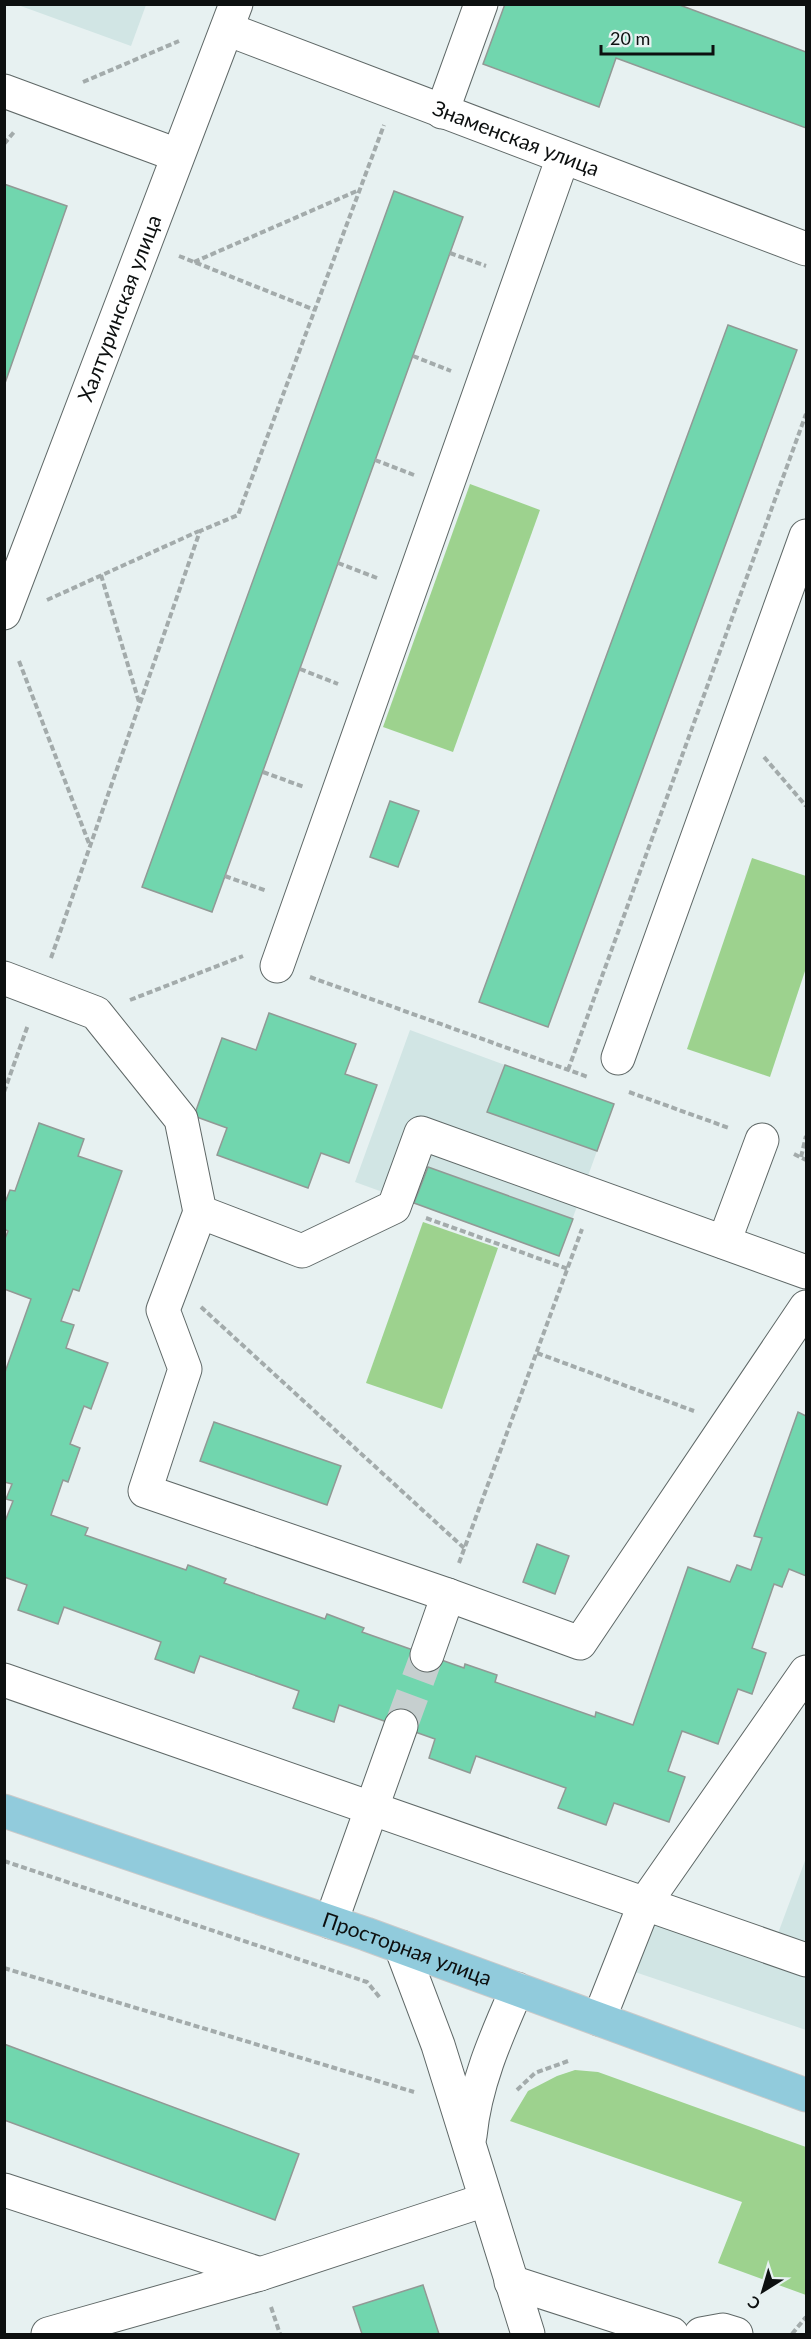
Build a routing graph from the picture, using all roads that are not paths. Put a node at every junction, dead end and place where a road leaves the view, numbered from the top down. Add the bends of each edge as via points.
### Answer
1 (481, 4) edge
2 (231, 17) edge
3 (4, 91) edge
4 (442, 112) junction
5 (177, 155) junction
6 (563, 157) junction
7 (807, 249) edge
8 (807, 536) edge
9 (4, 613) edge
10 (277, 966) road end
11 (4, 978) edge
12 (620, 1074) road end
13 (762, 1140) road end
14 (200, 1212) junction
15 (724, 1242) junction
16 (807, 1272) edge
17 (807, 1307) edge
18 (448, 1595) junction
19 (427, 1655) tunnel mouth
20 (807, 1672) edge
21 (4, 1680) edge
22 (401, 1726) tunnel mouth
23 (371, 1808) junction
24 (4, 1811) edge
25 (645, 1903) junction
26 (331, 1922) junction
27 (401, 1947) junction
28 (807, 1960) edge
29 (517, 1989) junction
30 (599, 2019) junction
31 (807, 2094) edge
32 (470, 2144) junction
33 (4, 2190) edge
34 (485, 2199) junction
35 (260, 2274) junction
36 (511, 2282) junction
37 (48, 2334) edge
38 (528, 2334) edge
39 (672, 2334) edge
40 (701, 2334) edge
41 (736, 2334) edge

1 - 4 street
2 - 4 street, Знаменская улица
2 - 5 street, Халтуринская улица
3 - 5 street
4 - 6 street, Знаменская улица
5 - 9 street, Халтуринская улица
6 - 7 street, Знаменская улица
6 - 10 street
8 - 12 street via 736,726
11 - 14 street via 96,1013 181,1119
13 - 15 street
14 - 15 street via 302,1251 394,1207 421,1133
14 - 18 street via 163,1310 185,1369 145,1491
15 - 16 street
17 - 18 street via 580,1643
18 - 19 street
20 - 25 street
21 - 23 street
22 - 23 street
23 - 25 street
23 - 26 street
24 - 26 main road, Просторная улица
25 - 28 street
25 - 30 street
26 - 27 main road, Просторная улица
27 - 29 main road, Просторная улица
27 - 32 street
29 - 30 main road, Просторная улица
29 - 32 street via 485,2066
30 - 31 main road, Просторная улица
32 - 34 street
33 - 35 street
34 - 35 street
34 - 36 street
35 - 37 street
36 - 38 street
36 - 39 street
40 - 41 street via 723,2330

